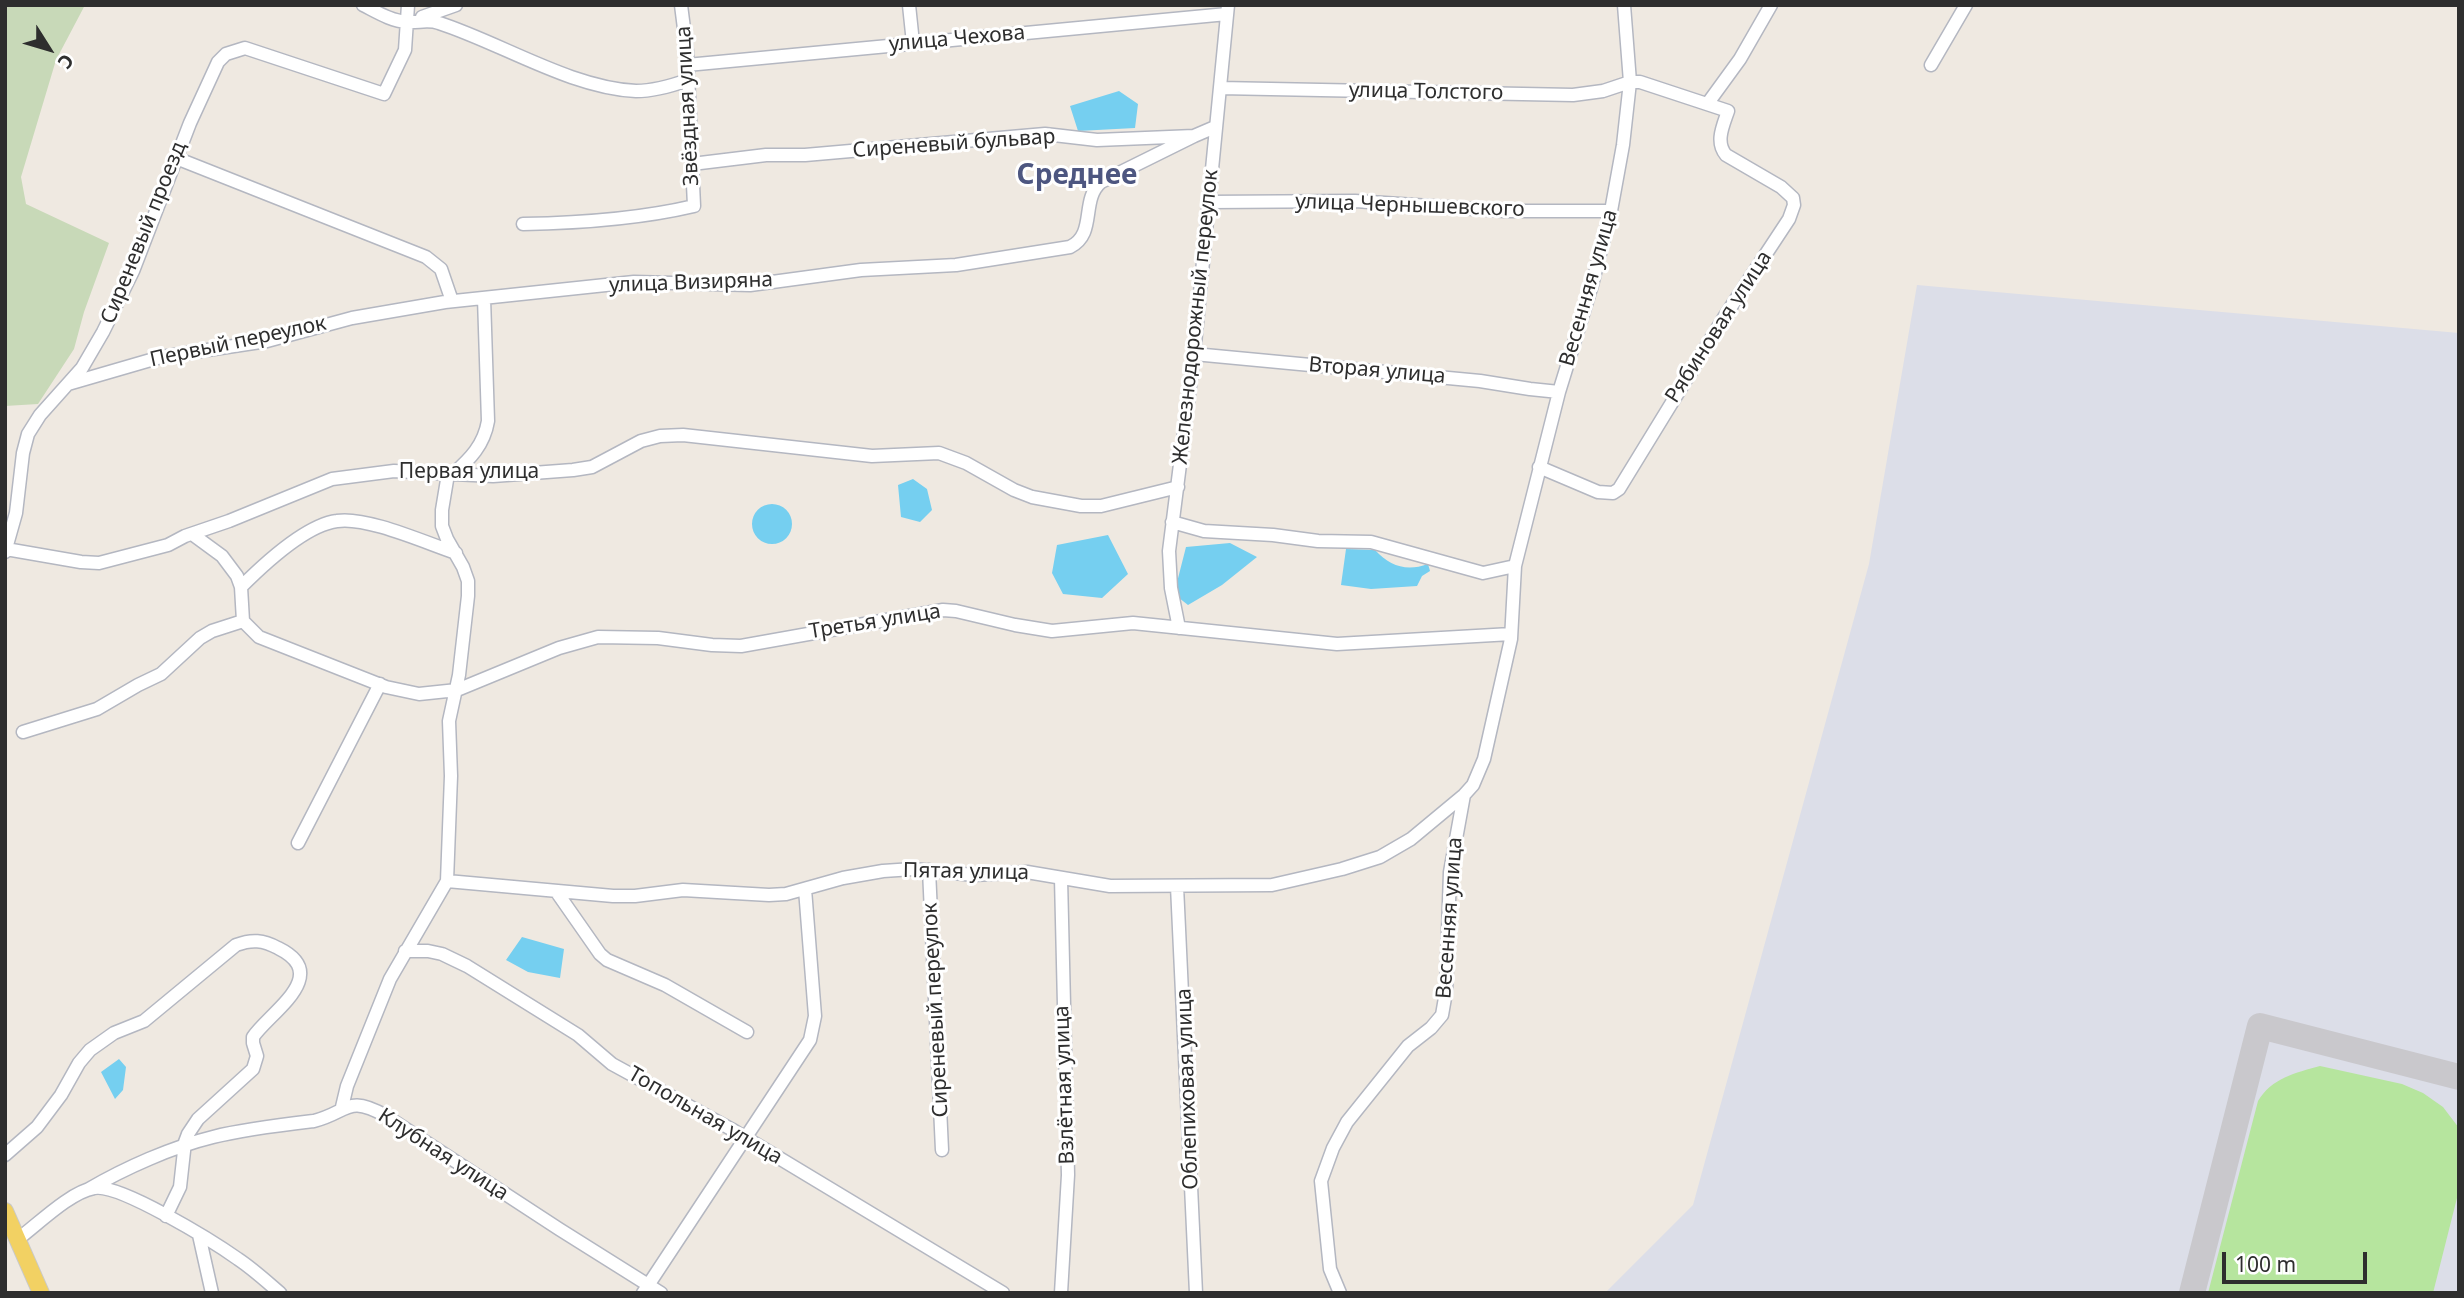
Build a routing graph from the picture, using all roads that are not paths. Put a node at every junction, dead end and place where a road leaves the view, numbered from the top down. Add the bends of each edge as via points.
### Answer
1 (363, 5) edge
2 (408, 5) edge
3 (456, 5) edge
4 (681, 5) edge
5 (909, 5) edge
6 (1624, 5) edge
7 (1771, 5) edge
8 (1966, 5) edge
9 (1227, 9) edge
10 (408, 22) junction
11 (913, 43) junction
12 (687, 65) junction
13 (1931, 65) dead end
14 (688, 80) junction
15 (1630, 82) junction
16 (1220, 88) junction
17 (1708, 103) junction
18 (1215, 127) junction
19 (1194, 136) junction
20 (176, 158) junction
21 (692, 164) junction
22 (1208, 202) junction
23 (1611, 211) junction
24 (523, 224) dead end
25 (484, 298) junction
26 (452, 301) junction
27 (1194, 354) junction
28 (68, 384) junction
29 (1559, 392) junction
30 (1539, 467) junction
31 (450, 474) junction
32 (1178, 487) junction
33 (1172, 522) junction
34 (192, 534) junction
35 (6, 551) edge
36 (456, 553) junction
37 (1515, 566) junction
38 (241, 587) junction
39 (243, 621) junction
40 (1179, 628) junction
41 (1511, 634) junction
42 (380, 684) junction
43 (457, 690) junction
44 (23, 732) dead end
45 (1464, 795) junction
46 (298, 843) dead end
47 (929, 870) junction
48 (1060, 878) junction
49 (447, 881) junction
50 (1177, 886) junction
51 (805, 889) junction
52 (556, 891) junction
53 (405, 951) junction
54 (747, 1032) dead end
55 (342, 1107) junction
56 (746, 1138) junction
57 (184, 1147) junction
58 (942, 1150) dead end
59 (5, 1155) edge
60 (89, 1189) junction
61 (5, 1211) edge
62 (166, 1216) junction
63 (199, 1235) junction
64 (18, 1239) junction
65 (646, 1289) edge
66 (41, 1293) edge
67 (212, 1293) edge
68 (280, 1293) edge
69 (661, 1293) edge
70 (1003, 1293) edge
71 (1060, 1293) edge
72 (1196, 1293) edge
73 (1339, 1293) edge

1 - 10 street
2 - 10 street
3 - 10 street
4 - 12 street, Звёздная улица
5 - 11 street
6 - 15 street, Весенняя улица
7 - 17 street via 1736,66
8 - 13 street
9 - 11 street, улица Чехова
9 - 16 street, Железнодорожный переулок
10 - 14 street via 435,21 605,86 653,90
10 - 20 street, Сиреневый проезд via 405,50 384,94 245,48 226,54 200,99
11 - 12 street, улица Чехова
12 - 14 street, Звёздная улица
14 - 21 street, Звёздная улица
15 - 16 street, улица Толстого via 1573,95
15 - 17 street
15 - 23 street, Весенняя улица
16 - 18 street, Железнодорожный переулок
17 - 30 street, Рябиновая улица via 1727,111 1720,136 1726,155 1789,193 1794,205 1788,219 1619,489 1598,492
18 - 19 street, Сиреневый бульвар
18 - 22 street, Железнодорожный переулок
19 - 21 street, Сиреневый бульвар via 1097,140 1045,134
19 - 25 street, улица Визиряна via 1101,182 1088,206 1084,236 1070,247 956,265 861,270 750,285 634,282
20 - 26 street via 426,257 441,269
20 - 28 street, Сиреневый проезд via 133,271 93,352
21 - 24 street, Звёздная улица via 694,206 576,222
22 - 23 street, улица Чернышевского via 1355,201 1505,211
22 - 27 street, Железнодорожный переулок
23 - 29 street, Весенняя улица
25 - 26 street, улица Визиряна
25 - 31 street via 486,434 476,451
26 - 28 street, Первый переулок via 352,318 267,341 161,357
27 - 29 street, Вторая улица
27 - 32 street, Железнодорожный переулок
28 - 35 street, Сиреневый проезд via 28,434
29 - 30 street, Весенняя улица
30 - 37 street, Весенняя улица
31 - 32 street, Первая улица via 522,475 592,467 640,441 683,435 872,456 939,453 1032,497 1081,506 1101,506
31 - 34 street, Первая улица via 394,471 332,479
31 - 36 street via 443,526
32 - 33 street, Железнодорожный переулок
33 - 37 street via 1204,531 1371,542 1483,573
33 - 40 street, Железнодорожный переулок via 1168,569
34 - 35 street, Первая улица via 156,549 99,563
34 - 38 street via 231,565
36 - 38 street via 363,523 337,521 282,549
36 - 43 street via 468,581
37 - 41 street, Весенняя улица
38 - 39 street
39 - 42 street, Третья улица via 270,642
39 - 44 street via 200,638 161,674 97,709
40 - 41 street, Третья улица via 1338,644
40 - 43 street, Третья улица via 1116,623 1052,631 943,610 741,646 598,637
41 - 45 street, Весенняя улица via 1484,759
42 - 43 street, Третья улица via 419,694
42 - 46 street
43 - 49 street via 449,721
45 - 50 street, Пятая улица via 1411,839 1363,863 1272,885
45 - 73 street, Весенняя улица via 1451,863 1442,1015 1408,1046 1347,1122 1321,1181 1330,1269
47 - 48 street, Пятая улица via 974,875 1027,872
47 - 51 street, Пятая улица via 864,874
47 - 58 street, Сиреневый переулок
48 - 50 street, Пятая улица via 1110,886
48 - 71 street, Взлётная улица via 1068,1175
49 - 52 street, Пятая улица
49 - 53 street
50 - 72 street, Облепиховая улица
51 - 52 street, Пятая улица via 769,895 682,890 635,896
51 - 56 street via 814,1028 803,1053
52 - 54 street via 607,960 684,995
53 - 55 street
53 - 56 street, Топольная улица via 428,951 456,960 571,1031 612,1064
55 - 57 street, Клубная улица via 324,1119 228,1134
55 - 65 street, Клубная улица via 351,1104 376,1110
56 - 65 street
56 - 70 street, Топольная улица
57 - 59 street via 198,1119 253,1069 257,1056 253,1037 296,988 299,968 285,951 260,941 236,945 144,1021 100,1041 79,1063 37,1127
57 - 60 street, Клубная улица via 125,1169
57 - 62 street via 180,1186
60 - 62 street via 106,1187
60 - 64 street, Клубная улица
61 - 64 main road
62 - 63 street
63 - 67 street
63 - 68 street
64 - 66 main road
65 - 69 street, Клубная улица

